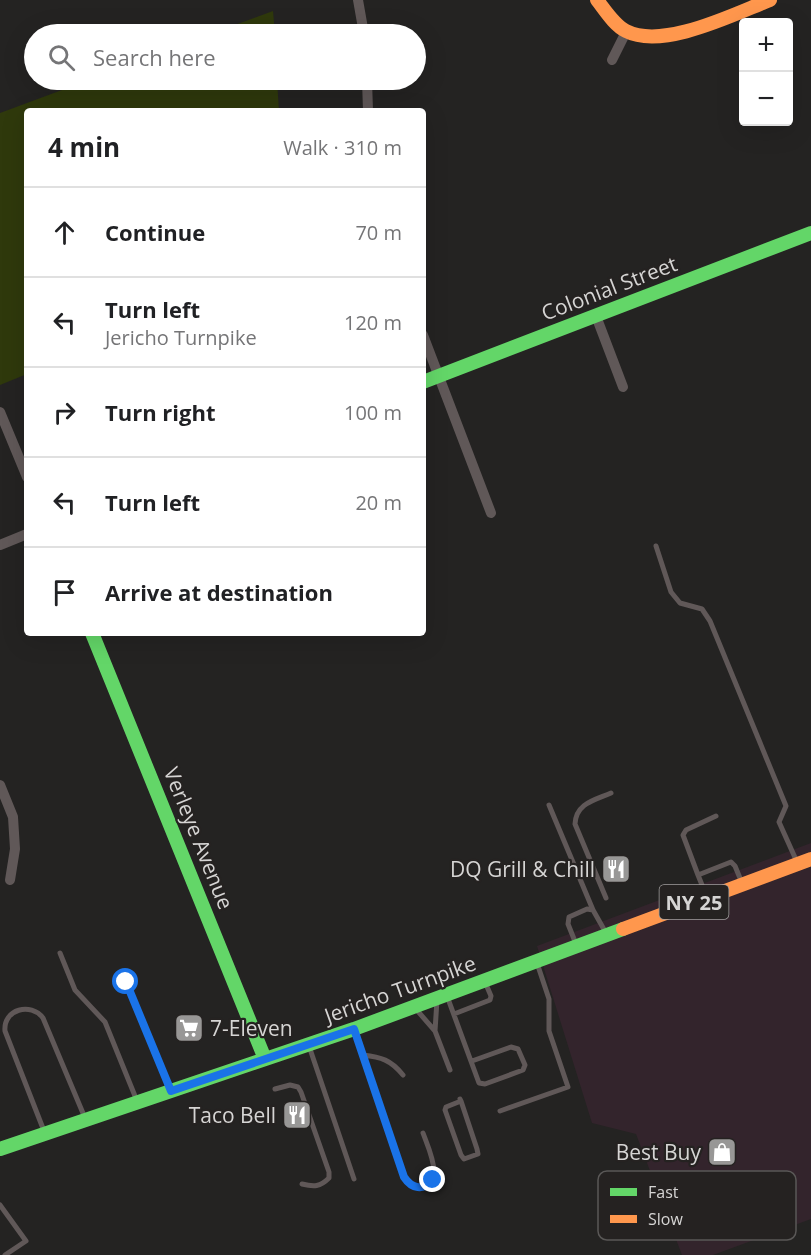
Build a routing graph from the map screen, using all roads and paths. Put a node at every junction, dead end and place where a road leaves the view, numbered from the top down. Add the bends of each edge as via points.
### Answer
1 (358, 0) edge
2 (597, 0) edge
3 (770, 0) edge
4 (362, 24) edge
5 (626, 32) junction
6 (612, 60) dead end
7 (367, 90) edge
8 (368, 108) edge
9 (811, 233) edge
10 (596, 316) junction
11 (426, 343) edge
12 (438, 376) junction
13 (426, 381) edge
14 (623, 387) dead end
15 (0, 412) edge
16 (24, 470) edge
17 (491, 513) dead end
18 (24, 535) edge
19 (0, 545) edge
20 (656, 546) dead end
21 (93, 636) edge
22 (0, 785) edge
23 (611, 793) dead end
24 (549, 805) dead end
25 (716, 816) dead end
26 (804, 861) edge
27 (698, 875) junction
28 (10, 880) dead end
29 (743, 884) junction
30 (707, 897) junction
31 (606, 898) dead end
32 (593, 910) junction
33 (607, 935) junction
34 (576, 946) junction
35 (60, 954) dead end
36 (537, 962) junction
37 (485, 981) junction
38 (126, 982) dead end
39 (442, 996) junction
40 (414, 1007) junction
41 (454, 1014) junction
42 (354, 1029) junction
43 (435, 1031) junction
44 (309, 1044) junction
45 (363, 1055) junction
46 (265, 1059) junction
47 (472, 1061) junction
48 (450, 1070) dead end
49 (403, 1075) dead end
50 (275, 1089) dead end
51 (171, 1091) junction
52 (460, 1100) joint
53 (138, 1102) junction
54 (500, 1111) dead end
55 (85, 1120) junction
56 (423, 1132) dead end
57 (45, 1133) junction
58 (0, 1149) edge
59 (354, 1179) dead end
60 (303, 1184) dead end
61 (0, 1205) edge
62 (5, 1255) edge

1 - 4 street
2 - 5 street
3 - 5 street via 667,35
5 - 6 street
7 - 8 street
9 - 10 street, Colonial Street
10 - 12 street, Colonial Street
10 - 14 street
11 - 12 street
12 - 13 street, Colonial Street
12 - 17 street
15 - 16 street
18 - 19 street
20 - 26 lane via 671,592 680,603 702,609 710,621 786,806 780,822
21 - 46 street, Verleye Avenue
22 - 28 street via 13,818 15,849
23 - 31 lane via 582,806 575,817
24 - 32 lane
25 - 27 lane via 683,835
26 - 29 street, Jericho Turnpike / NY 25
27 - 29 lane via 731,862
27 - 30 lane
29 - 30 street, Jericho Turnpike / NY 25
30 - 33 street, Jericho Turnpike / NY 25
32 - 33 lane
32 - 34 lane via 569,917
33 - 34 street, Jericho Turnpike / NY 25
34 - 36 street, Jericho Turnpike / NY 25
35 - 53 lane via 75,990 105,1022
36 - 37 street, Jericho Turnpike / NY 25
36 - 54 lane via 549,999 549,1031 568,1087
37 - 39 street, Jericho Turnpike / NY 25
37 - 41 lane via 490,1000
38 - 51 lane
39 - 40 street, Jericho Turnpike / NY 25
39 - 41 lane
39 - 43 lane
40 - 42 street, Jericho Turnpike / NY 25
40 - 43 lane
41 - 47 lane
42 - 44 street, Jericho Turnpike / NY 25
42 - 45 lane
43 - 48 lane
44 - 46 street, Jericho Turnpike / NY 25
44 - 59 lane
45 - 49 lane via 382,1057
45 - 56 lane via 404,1177 416,1188 429,1185 435,1172
46 - 51 street, Jericho Turnpike / NY 25
47 - 47 lane via 480,1083 485,1084 524,1070 525,1065 518,1048 511,1047
50 - 60 lane via 298,1087 329,1172 329,1178 322,1184
51 - 53 street, Jericho Turnpike / NY 25
52 - 52 lane via 478,1154 464,1159 445,1110
53 - 55 street, Jericho Turnpike / NY 25
55 - 57 street, Jericho Turnpike / NY 25
55 - 57 lane via 43,1018 27,1008 7,1017 5,1031
57 - 58 street, Jericho Turnpike / NY 25
61 - 62 lane via 26,1241

